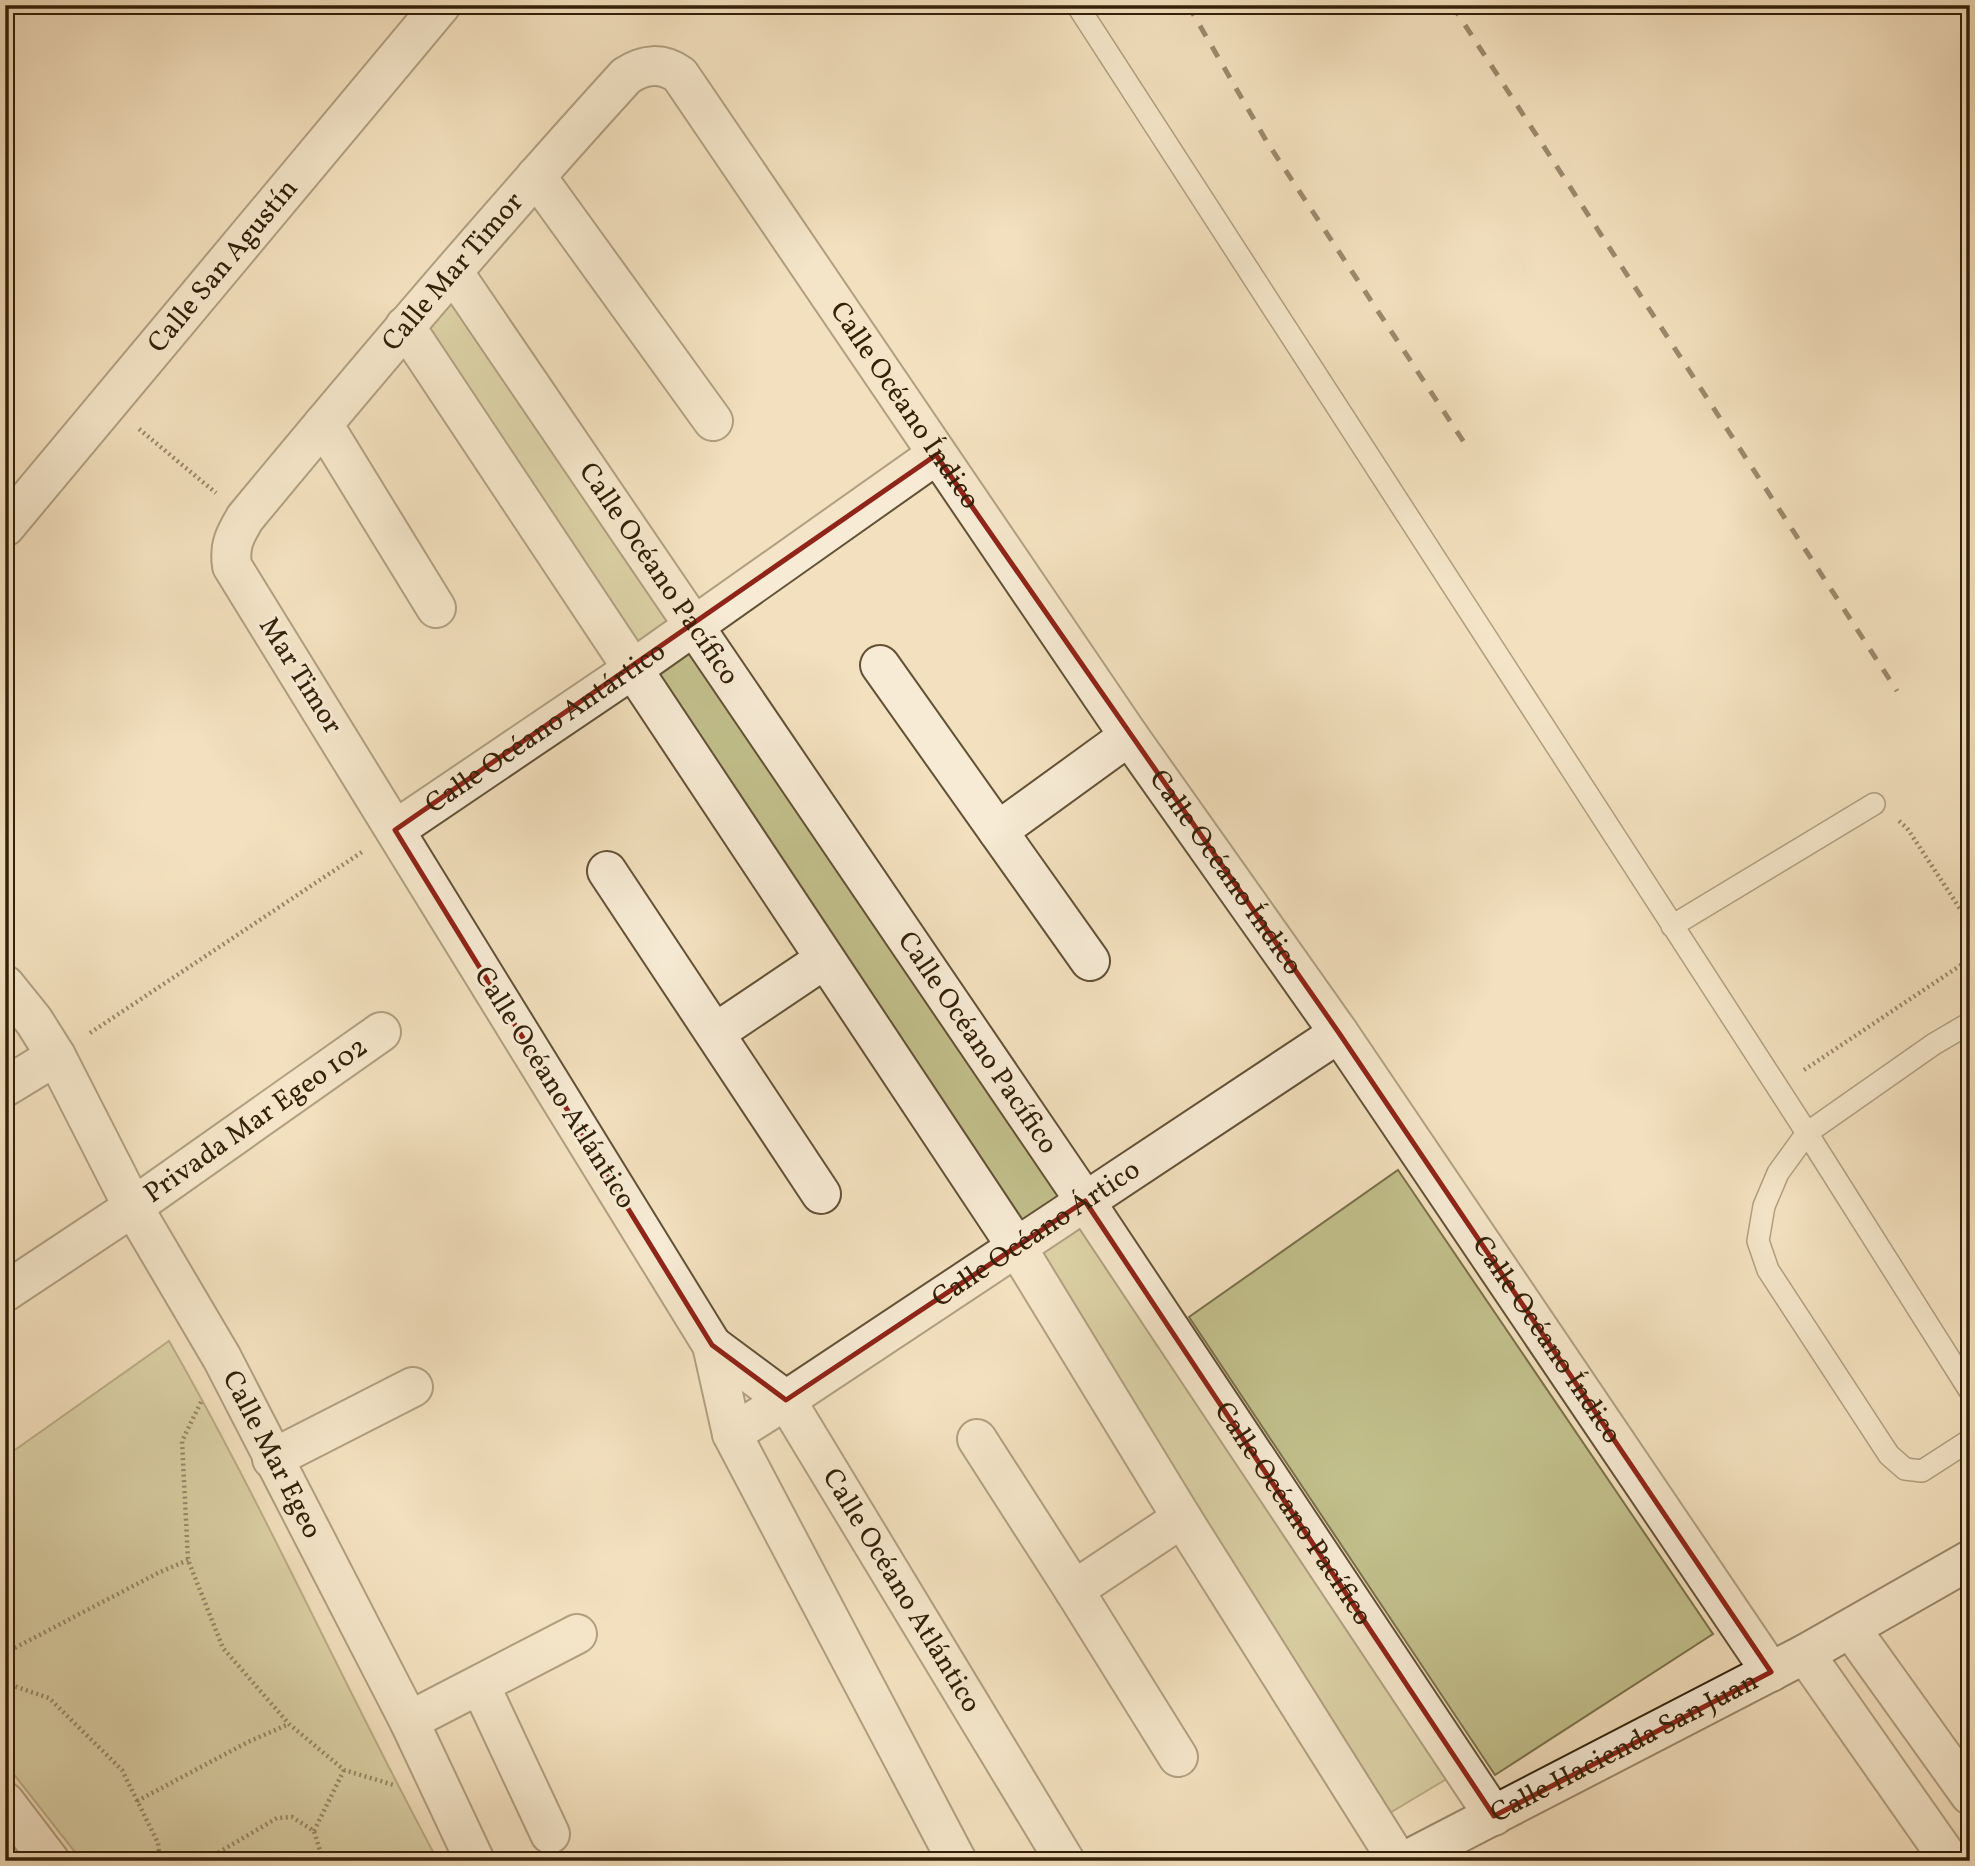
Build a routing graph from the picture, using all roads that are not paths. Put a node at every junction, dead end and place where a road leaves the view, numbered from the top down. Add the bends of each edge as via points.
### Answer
1 (441, 5) edge
2 (1077, 5) edge
3 (680, 75) joint
4 (536, 176) junction
5 (454, 273) junction
6 (405, 326) junction
7 (713, 421) dead end
8 (323, 424) junction
9 (936, 455) junction
10 (245, 518) joint
11 (5, 527) edge
12 (436, 608) dead end
13 (692, 626) junction
14 (880, 665) dead end
15 (633, 669) junction
16 (1129, 736) junction
17 (1874, 804) road end
18 (395, 830) junction
19 (998, 831) junction
20 (607, 871) dead end
21 (1672, 926) junction
22 (825, 959) junction
23 (1090, 961) dead end
24 (5, 985) edge
25 (1970, 1023) edge
26 (381, 1032) dead end
27 (715, 1033) junction
28 (1339, 1034) junction
29 (56, 1056) junction
30 (5, 1087) edge
31 (1807, 1133) junction
32 (821, 1194) dead end
33 (1085, 1200) junction
34 (133, 1207) junction
35 (1016, 1246) junction
36 (5, 1292) edge
37 (712, 1345) junction
38 (413, 1387) dead end
39 (1970, 1391) edge
40 (786, 1400) junction
41 (732, 1434) junction
42 (977, 1439) dead end
43 (1970, 1440) edge
44 (272, 1459) junction
45 (1182, 1518) junction
46 (1970, 1560) edge
47 (1074, 1590) junction
48 (1851, 1629) junction
49 (577, 1634) dead end
50 (1805, 1654) junction
51 (1771, 1672) junction
52 (480, 1685) junction
53 (409, 1721) junction
54 (1178, 1757) dead end
55 (1970, 1795) edge
56 (5, 1802) edge
57 (1494, 1816) junction
58 (550, 1834) dead end
59 (50, 1861) edge
60 (475, 1861) edge
61 (957, 1861) edge
62 (1065, 1861) edge
63 (1398, 1861) edge
64 (1405, 1861) edge
65 (1950, 1861) edge

1 - 11 street, Calle San Agustín
2 - 21 lane
3 - 4 street, Calle Mar Timor via 656,65 639,67 626,76
3 - 9 street, Calle Océano Índico
4 - 5 street, Calle Mar Timor
4 - 7 street
5 - 6 street, Calle Mar Timor
5 - 13 street, Calle Océano Pacífico
6 - 8 street, Calle Mar Timor
6 - 15 street
8 - 10 street, Calle Mar Timor
8 - 12 street
9 - 13 street, Calle Océano Antártico
9 - 16 street, Calle Océano Índico
10 - 18 street, Mar Timor via 229,552 232,566
13 - 15 street, Calle Océano Antártico
13 - 33 street, Calle Océano Pacífico
14 - 19 street
15 - 18 street, Calle Océano Antártico
15 - 22 street
16 - 19 street
16 - 28 street, Calle Océano Índico
17 - 21 lane
18 - 37 street, Calle Océano Atlántico
19 - 23 street
20 - 27 street
21 - 31 lane
22 - 27 street
22 - 35 street
24 - 29 street, Calle Mar Egeo
25 - 31 lane
26 - 34 street, Privada Mar Egeo 102
27 - 32 street
28 - 33 street, Calle Océano Ártico
28 - 51 street, Calle Océano Índico
29 - 30 street
29 - 34 street, Calle Mar Egeo
31 - 39 lane
31 - 43 lane via 1778,1173 1764,1206 1758,1241 1768,1270 1889,1455 1905,1469 1922,1471
33 - 35 street, Calle Océano Ártico
33 - 57 street, Calle Océano Pacífico
34 - 36 street, Privada Mar Egeo 102
34 - 44 street, Calle Mar Egeo via 222,1358
35 - 40 street, Calle Océano Ártico
35 - 45 street
37 - 40 street, Calle Océano Atlántico
37 - 41 street, Calle Océano Atlántico
38 - 44 street
40 - 41 street, Calle Océano Ártico
40 - 62 street, Calle Océano Atlántico
41 - 61 street, Calle Océano Atlántico
42 - 47 street
44 - 53 street, Calle Mar Egeo
45 - 47 street
45 - 63 street
46 - 48 street, Calle Hacienda San Juan
47 - 54 street
48 - 50 street, Calle Hacienda San Juan
48 - 55 street
49 - 52 street
50 - 51 street, Calle Hacienda San Juan
50 - 65 street
51 - 57 street, Calle Hacienda San Juan
52 - 53 street
52 - 58 street
53 - 60 street, Calle Mar Egeo
56 - 59 street
57 - 64 street, Calle Hacienda San Juan

